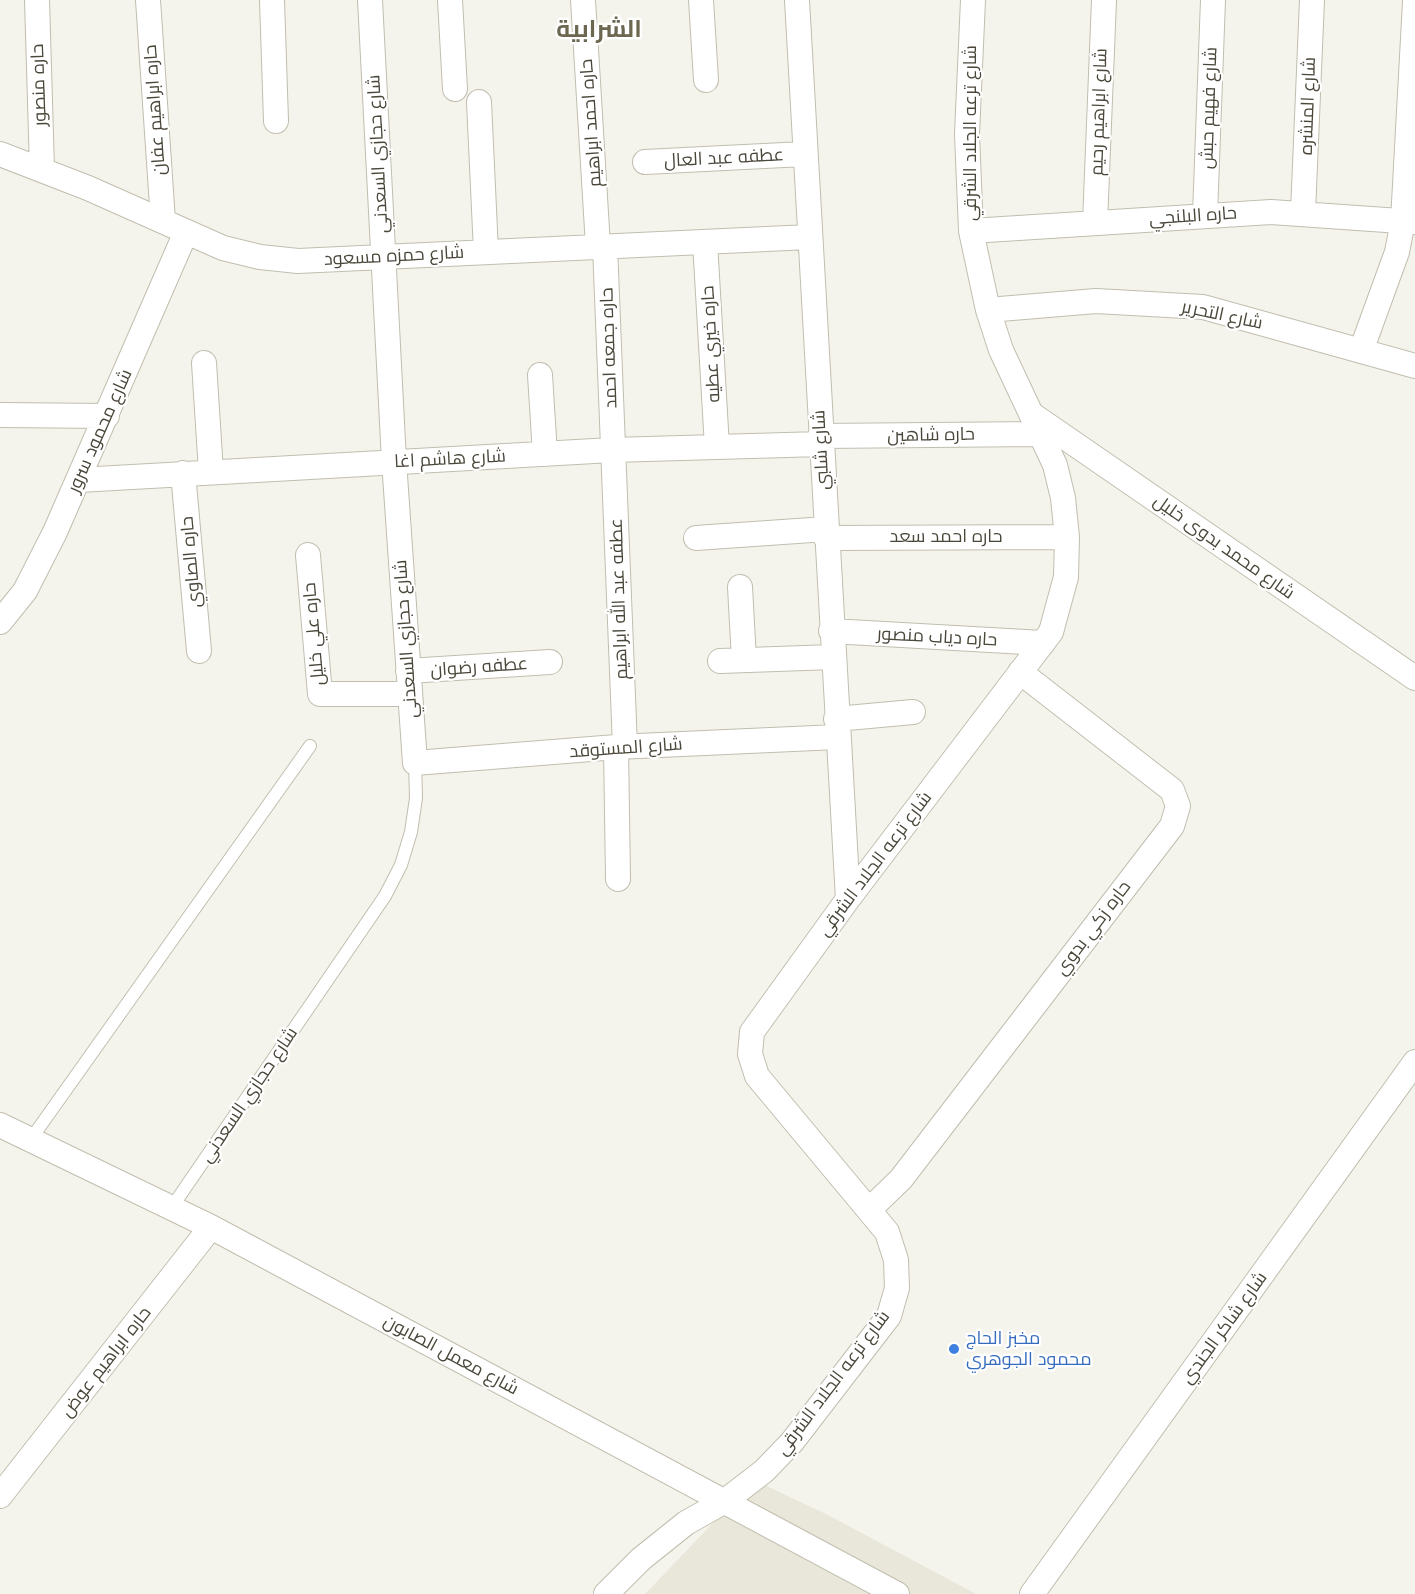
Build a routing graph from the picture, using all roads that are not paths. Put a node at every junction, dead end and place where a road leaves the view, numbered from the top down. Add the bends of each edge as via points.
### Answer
1 (37, 0) edge
2 (148, 0) edge
3 (272, 0) edge
4 (370, 0) edge
5 (450, 0) edge
6 (583, 0) edge
7 (701, 0) edge
8 (797, 0) edge
9 (973, 0) edge
10 (1104, 0) edge
11 (1213, 0) edge
12 (1312, 0) edge
13 (1415, 2) edge
14 (706, 80) dead end
15 (455, 89) dead end
16 (479, 102) dead end
17 (276, 121) dead end
18 (0, 154) edge
19 (804, 154) junction
20 (645, 162) dead end
21 (42, 169) junction
22 (1303, 213) junction
23 (1205, 215) junction
24 (163, 221) junction
25 (1409, 222) edge
26 (1095, 224) junction
27 (971, 231) junction
28 (186, 232) junction
29 (809, 237) junction
30 (705, 242) junction
31 (602, 246) junction
32 (486, 252) junction
33 (384, 256) junction
34 (988, 310) junction
35 (1361, 351) junction
36 (204, 363) dead end
37 (1415, 366) edge
38 (540, 375) dead end
39 (0, 415) edge
40 (107, 416) junction
41 (1037, 425) junction
42 (820, 440) junction
43 (717, 447) junction
44 (612, 450) junction
45 (544, 454) junction
46 (394, 461) junction
47 (211, 472) junction
48 (183, 473) junction
49 (79, 480) junction
50 (826, 533) junction
51 (1066, 537) junction
52 (696, 538) dead end
53 (308, 555) dead end
54 (740, 587) dead end
55 (0, 622) edge
56 (831, 631) junction
57 (1043, 643) junction
58 (199, 651) dead end
59 (833, 657) junction
60 (744, 660) junction
61 (720, 661) dead end
62 (550, 662) dead end
63 (1020, 672) junction
64 (1415, 678) edge
65 (409, 683) junction
66 (913, 712) dead end
67 (837, 728) junction
68 (309, 746) dead end
69 (621, 747) junction
70 (415, 764) junction
71 (618, 879) dead end
72 (848, 899) junction
73 (1415, 1062) edge
74 (0, 1125) edge
75 (31, 1139) junction
76 (172, 1207) junction
77 (870, 1209) junction
78 (211, 1227) junction
79 (0, 1496) edge
80 (725, 1501) junction
81 (606, 1594) edge
82 (897, 1594) edge
83 (1032, 1594) edge

1 - 21 street, حاره منصور
2 - 24 street, حاره ابراهيم عفان
3 - 17 street
4 - 33 street, شارع حجازي السعدني
5 - 15 street
6 - 31 street, حاره احمد ابراهيم
7 - 14 street
8 - 19 street, شارع شلبي
9 - 27 street, شارع ترعه الجلاد الشرقي via 967,134
10 - 26 street, شارع ابراهيم رحيم
11 - 23 street, شارع فهيم حبش
12 - 22 street, شارع المنشره
13 - 25 street
16 - 32 street
18 - 21 street, شارع حمزه مسعود
19 - 20 street, عطفه عبد العال
19 - 29 street, شارع شلبي
21 - 24 street, شارع حمزه مسعود
22 - 23 street, حاره البلنجي
22 - 25 street, حاره البلنجي
23 - 26 street, حاره البلنجي
24 - 28 street, شارع حمزه مسعود
25 - 35 street
26 - 27 street, حاره البلنجي
27 - 34 street, شارع ترعه الجلاد الشرقي
28 - 33 street, شارع حمزه مسعود via 223,248 260,257 298,261
28 - 40 street, شارع محمود سرور
29 - 30 street, شارع حمزه مسعود
29 - 42 street, شارع شلبي
30 - 31 street, شارع حمزه مسعود
30 - 43 street, حاره خيري عطيه
31 - 32 street, شارع حمزه مسعود
31 - 44 street, حاره جمعه احمد
32 - 33 street, شارع حمزه مسعود
33 - 46 street, شارع حجازي السعدني
34 - 35 street, شارع التحرير via 1096,301 1203,307
34 - 41 street, شارع ترعه الجلاد الشرقي via 1001,350
35 - 37 street, شارع التحرير
36 - 47 street
38 - 45 street
39 - 40 street
40 - 49 street, شارع محمود سرور
41 - 42 street, حاره شاهين
41 - 51 street, شارع ترعه الجلاد الشرقي via 1055,465
41 - 64 street, شارع محمد بدوى خليل
42 - 43 street, شارع هاشم اغا
42 - 50 street, شارع شلبي
43 - 44 street, شارع هاشم اغا
44 - 45 street, شارع هاشم اغا
44 - 69 street, عطفه عبد الله ابراهيم
45 - 46 street, شارع هاشم اغا
46 - 47 street, شارع هاشم اغا
46 - 65 street, شارع حجازي السعدني
47 - 48 street, شارع هاشم اغا
48 - 49 street, شارع هاشم اغا
48 - 58 street, حاره الصاوي
49 - 55 street, شارع محمود سرور via 25,591
50 - 51 street, حاره احمد سعد
50 - 52 street, حاره احمد سعد
50 - 56 street, شارع شلبي
51 - 57 street, شارع ترعه الجلاد الشرقي via 1066,577 1051,632
53 - 65 street, حاره علي خليل via 320,706
54 - 60 street
56 - 57 street, حاره دياب منصور
56 - 59 street, شارع شلبي
57 - 63 street, شارع ترعه الجلاد الشرقي
59 - 60 street
59 - 67 street, شارع شلبي
60 - 61 street
62 - 65 street, عطفه رضوان
63 - 72 street, شارع ترعه الجلاد الشرقي
63 - 77 street, حاره زكي بدوي via 1172,790 1178,806 1172,826 901,1179
65 - 70 street, شارع حجازي السعدني
66 - 67 street, شارع المستوقد
67 - 69 street, شارع المستوقد
67 - 72 street, شارع شلبي
68 - 75 lane
69 - 70 street, شارع المستوقد
69 - 71 street, عطفه عبد الله ابراهيم
70 - 76 lane, شارع حجازي السعدني via 411,832 386,896
72 - 77 street, شارع ترعه الجلاد الشرقي via 752,1032 750,1054 757,1076
73 - 83 street, شارع شاكر الجندي
74 - 75 street, شارع معمل الصابون
75 - 76 street, شارع معمل الصابون
76 - 78 street, شارع معمل الصابون
77 - 80 street, شارع ترعه الجلاد الشرقي via 887,1232 897,1260 897,1288 889,1316 792,1442 764,1471
78 - 79 street, حاره ابراهيم عوض
78 - 80 street, شارع معمل الصابون
80 - 81 street, شارع ترعه الجلاد الشرقي via 686,1523
80 - 82 street, شارع معمل الصابون

